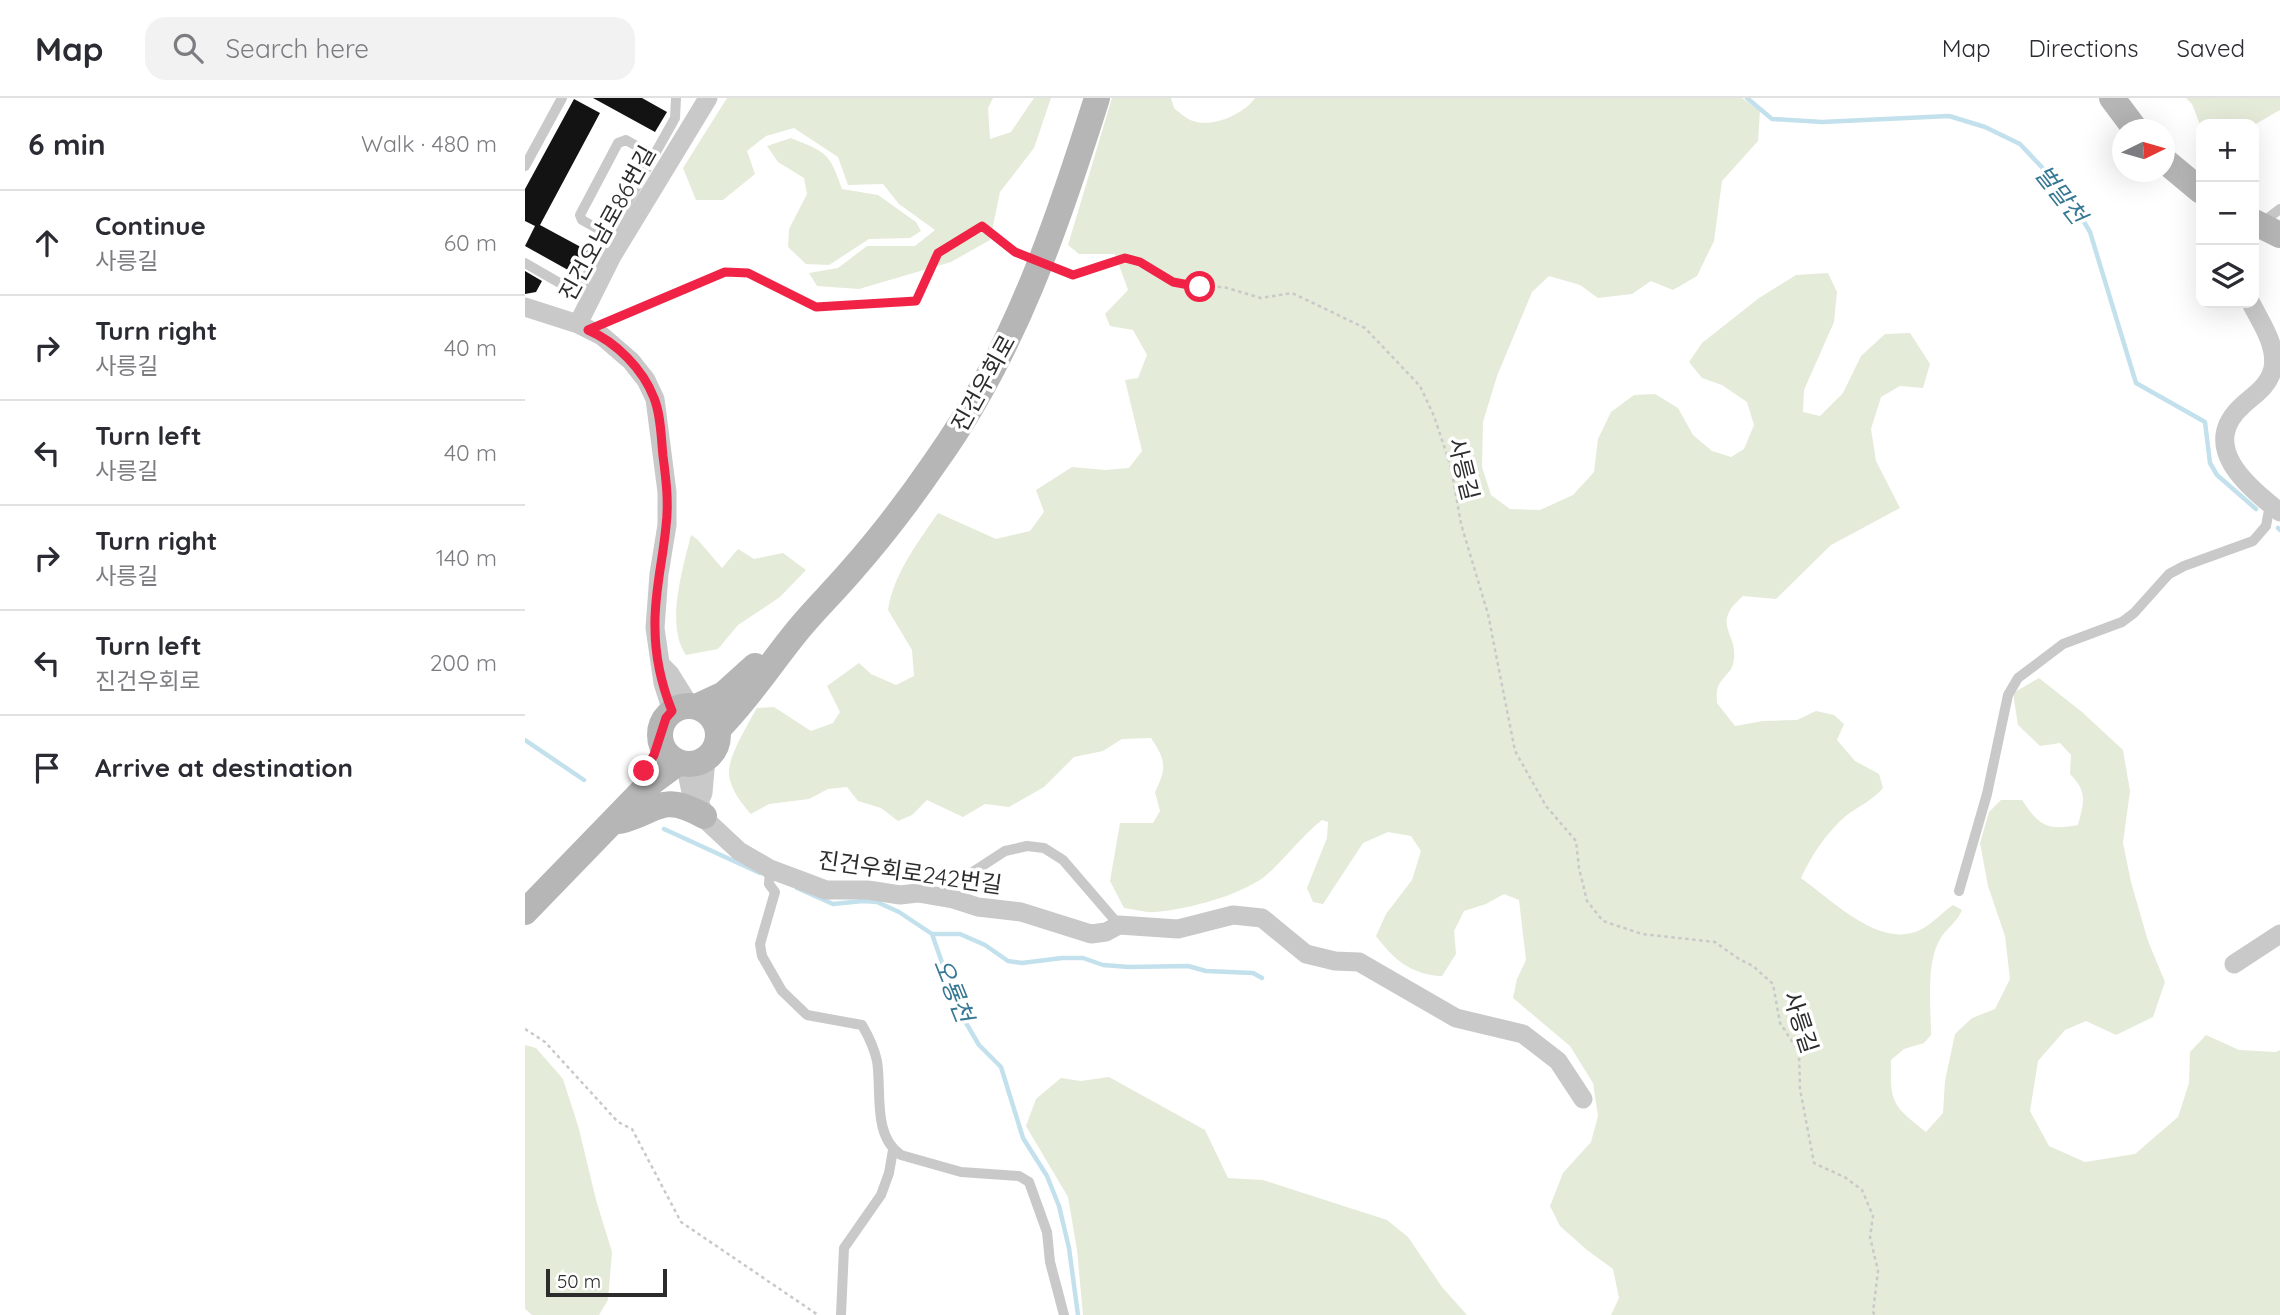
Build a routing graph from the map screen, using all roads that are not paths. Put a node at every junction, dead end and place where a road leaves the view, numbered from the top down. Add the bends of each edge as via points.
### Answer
1 (562, 98) edge
2 (676, 98) edge
3 (708, 98) edge
4 (1097, 98) edge
5 (2112, 98) edge
6 (2128, 119) edge
7 (654, 156) junction
8 (525, 166) edge
9 (2175, 171) edge
10 (2196, 191) edge
11 (609, 235) junction
12 (525, 263) edge
13 (525, 307) edge
14 (2253, 308) edge
15 (583, 327) junction
16 (2274, 382) edge
17 (2275, 508) edge
18 (799, 629) junction
19 (685, 704) junction
20 (718, 729) junction
21 (660, 737) junction
22 (690, 761) junction
23 (702, 809) junction
24 (611, 823) junction
25 (770, 875) junction
26 (1959, 891) dead end
27 (936, 896) junction
28 (525, 912) edge
29 (1119, 925) junction
30 (2280, 934) edge
31 (2234, 964) dead end
32 (1583, 1098) dead end
33 (894, 1150) junction
34 (841, 1315) edge
35 (1064, 1315) edge

1 - 8 lane
2 - 7 lane via 675,118
3 - 15 street, 진건오남로86번길 via 612,256
4 - 18 main road, 진건우회로 via 1028,297 992,372 923,480
5 - 6 main road
7 - 11 lane
7 - 11 lane via 626,140 618,143 580,215
9 - 10 main road
11 - 12 lane via 577,293
13 - 15 street, 진건오남로86번길
14 - 16 street via 2270,342
15 - 19 street via 602,336 631,361 655,399 667,492 655,628 666,695
16 - 17 street via 2232,418 2223,446 2235,469
17 - 26 lane via 2253,541 2169,574 2122,622 2063,644 2018,678 2008,695 1987,794
18 - 19 main road, 진건우회로 via 724,694
18 - 20 main road, 진건우회로
19 - 20 main road via 708,712
19 - 21 main road via 666,718
20 - 22 main road, 진건우회로 via 715,747
21 - 22 main road via 668,755
21 - 24 main road via 644,771 614,806
22 - 23 street, 진건우회로242번길 via 691,792
22 - 24 main road via 647,785
23 - 24 main road via 666,804
23 - 25 street, 진건우회로242번길 via 715,830
24 - 28 main road
25 - 27 street, 진건우회로242번길 via 826,890
25 - 33 lane via 775,892 761,934 762,956 782,991 807,1015 862,1025 873,1045 880,1111
27 - 29 street, 진건우회로242번길 via 1021,912 1091,933
27 - 29 lane via 1006,850 1044,848 1063,860
29 - 32 street, 진건우회로242번길 via 1178,929 1233,915 1262,918 1306,954 1359,962 1456,1018 1523,1034 1558,1061
30 - 31 street
33 - 34 lane via 881,1195 844,1248
33 - 35 lane via 961,1172 1019,1176 1029,1181 1047,1232

